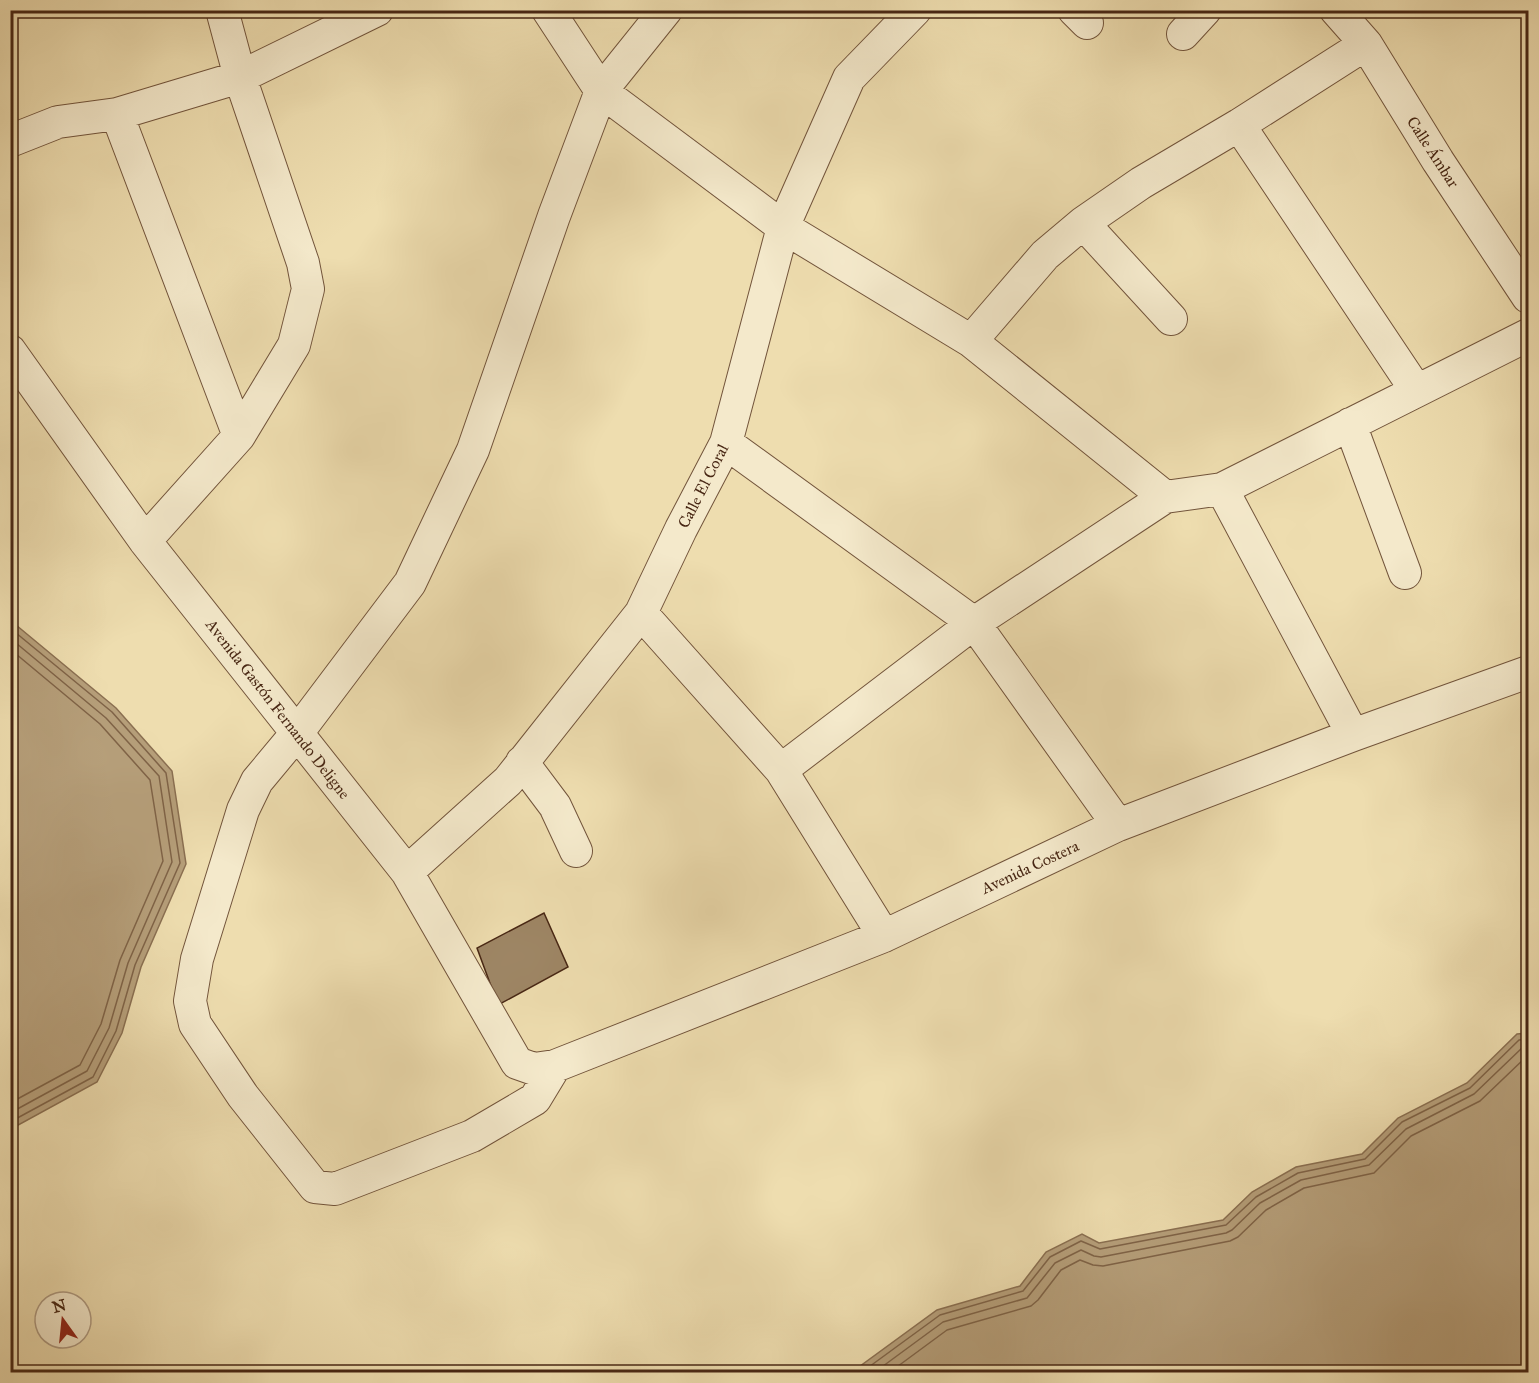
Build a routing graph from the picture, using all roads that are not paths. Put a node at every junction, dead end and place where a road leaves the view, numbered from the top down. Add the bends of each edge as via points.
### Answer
1 (222, 10) edge
2 (377, 10) edge
3 (548, 10) edge
4 (666, 10) edge
5 (915, 10) edge
6 (1205, 10) edge
7 (1336, 10) edge
8 (1183, 34) dead end
9 (1366, 44) junction
10 (240, 77) junction
11 (601, 91) junction
12 (117, 114) junction
13 (1239, 125) junction
14 (10, 141) edge
15 (1083, 223) junction
16 (783, 226) junction
17 (1528, 297) edge
18 (1171, 319) dead end
19 (1528, 335) edge
20 (970, 341) junction
21 (10, 351) edge
22 (1416, 390) junction
23 (1350, 424) junction
24 (239, 436) junction
25 (726, 443) junction
26 (1222, 489) junction
27 (1164, 496) junction
28 (145, 541) junction
29 (1405, 573) dead end
30 (641, 613) junction
31 (974, 623) junction
32 (1528, 672) edge
33 (297, 733) junction
34 (1353, 735) junction
35 (522, 762) junction
36 (781, 770) junction
37 (1118, 825) junction
38 (576, 851) dead end
39 (406, 872) junction
40 (884, 936) junction
41 (545, 1068) junction

1 - 10 street
2 - 10 street
3 - 11 street
4 - 11 street
5 - 16 street, Calle El Coral via 849,78
6 - 8 street
7 - 9 street, Calle Ámbar
9 - 13 street
9 - 17 street, Calle Ámbar
10 - 12 street
10 - 24 street via 303,263 308,289 294,345
11 - 16 street
11 - 33 street via 473,450 410,583
12 - 14 street via 58,122
12 - 24 street
13 - 15 street via 1141,183
13 - 22 street
15 - 18 street
15 - 20 street via 1045,255
16 - 20 street
16 - 25 street, Calle El Coral
19 - 22 street
20 - 27 street
21 - 28 street, Avenida Gastón Fernando Deligne
22 - 23 street
23 - 26 street
23 - 29 street
24 - 28 street
25 - 30 street, Calle El Coral
25 - 31 street
26 - 27 street
26 - 34 street
27 - 31 street
28 - 33 street, Avenida Gastón Fernando Deligne
30 - 35 street, Calle El Coral
30 - 36 street
31 - 36 street
31 - 37 street
32 - 34 street, Avenida Costera
33 - 39 street, Avenida Gastón Fernando Deligne
33 - 41 street via 257,781 243,810 196,959 190,1001 195,1024 243,1096 315,1187 334,1190 472,1137 536,1099
34 - 37 street, Avenida Costera
35 - 38 street via 555,806
35 - 39 street, Calle El Coral via 508,781
36 - 40 street
37 - 40 street, Avenida Costera
39 - 41 street, Avenida Gastón Fernando Deligne via 517,1063
40 - 41 street, Avenida Costera

